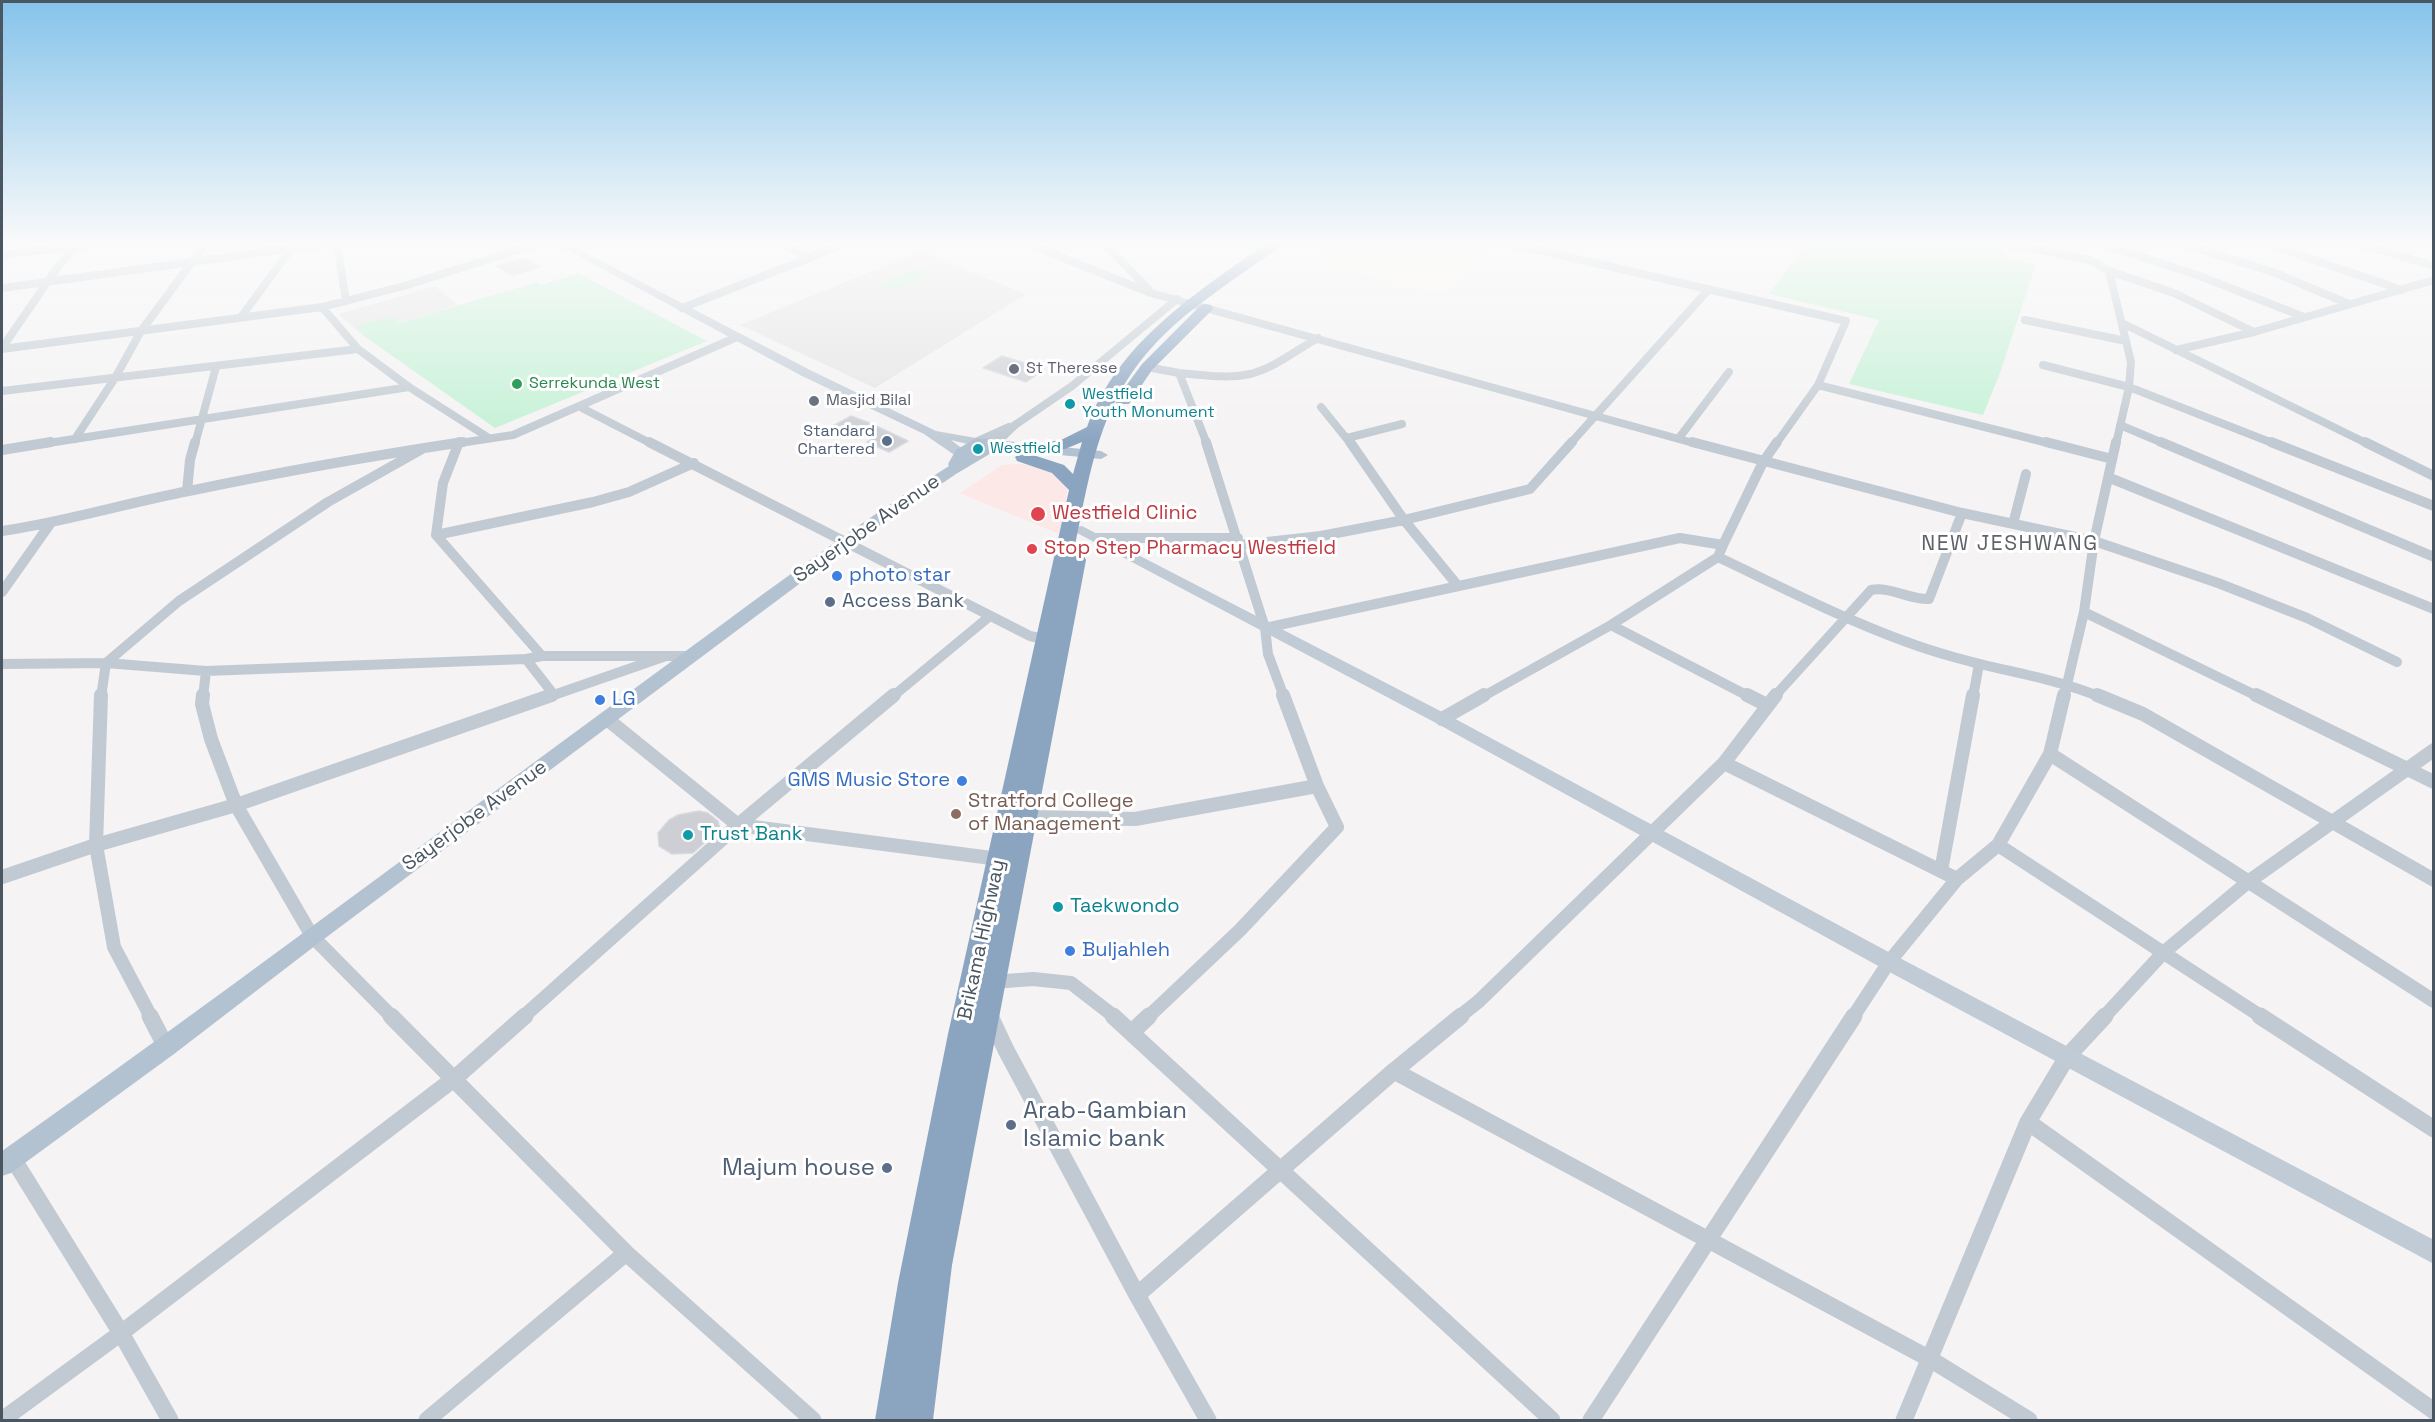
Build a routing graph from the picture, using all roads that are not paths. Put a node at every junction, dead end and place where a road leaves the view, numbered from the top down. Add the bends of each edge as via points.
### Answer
1 (30, 309) edge
2 (157, 309) edge
3 (247, 309) edge
4 (303, 309) edge
5 (324, 309) edge
6 (684, 309) edge
7 (1164, 309) edge
8 (1194, 309) edge
9 (1196, 309) edge
10 (1211, 309) edge
11 (1691, 309) edge
12 (1796, 309) edge
13 (2119, 309) edge
14 (2208, 309) edge
15 (2287, 309) edge
16 (2329, 309) edge
17 (2304, 316) junction
18 (241, 317) junction
19 (2025, 320) dead end
20 (2122, 323) junction
21 (141, 331) junction
22 (2254, 332) junction
23 (737, 337) junction
24 (1318, 338) junction
25 (2126, 341) junction
26 (2, 349) edge
27 (358, 349) junction
28 (2176, 350) junction
29 (2043, 366) dead end
30 (216, 367) junction
31 (1148, 367) junction
32 (1729, 372) dead end
33 (1179, 373) junction
34 (115, 378) junction
35 (1818, 385) junction
36 (409, 387) junction
37 (2129, 387) junction
38 (2, 391) edge
39 (580, 407) junction
40 (1321, 407) dead end
41 (1597, 416) junction
42 (202, 421) junction
43 (1015, 424) junction
44 (1402, 424) dead end
45 (2120, 425) junction
46 (1095, 430) junction
47 (928, 431) junction
48 (489, 438) junction
49 (1347, 438) junction
50 (1678, 438) junction
51 (75, 439) junction
52 (459, 442) junction
53 (994, 445) junction
54 (424, 448) junction
55 (977, 449) junction
56 (2, 450) edge
57 (961, 453) junction
58 (1026, 453) junction
59 (1092, 458) junction
60 (2112, 459) junction
61 (1763, 462) junction
62 (694, 463) junction
63 (951, 471) junction
64 (2026, 474) dead end
65 (2433, 476) edge
66 (2109, 478) junction
67 (1078, 489) junction
68 (187, 491) junction
69 (2433, 506) edge
70 (1962, 513) junction
71 (1404, 520) junction
72 (50, 524) junction
73 (2013, 524) junction
74 (2, 531) edge
75 (1090, 534) junction
76 (436, 535) junction
77 (2094, 541) junction
78 (1239, 542) junction
79 (845, 543) junction
80 (1720, 551) junction
81 (2433, 557) edge
82 (1458, 586) junction
83 (2, 592) edge
84 (2433, 609) edge
85 (2084, 612) junction
86 (990, 616) junction
87 (1848, 618) junction
88 (1611, 625) junction
89 (1265, 628) junction
90 (1053, 640) junction
91 (542, 656) junction
92 (666, 656) junction
93 (694, 656) junction
94 (526, 659) junction
95 (2397, 662) dead end
96 (106, 663) junction
97 (2, 664) edge
98 (1979, 664) junction
99 (206, 671) junction
100 (2068, 684) junction
101 (554, 695) junction
102 (1767, 705) junction
103 (607, 719) junction
104 (1442, 719) junction
105 (2433, 750) edge
106 (2050, 754) junction
107 (1724, 763) junction
108 (2408, 768) junction
109 (2433, 782) edge
110 (1317, 786) junction
111 (236, 805) junction
112 (1026, 817) junction
113 (2332, 821) junction
114 (738, 825) junction
115 (1653, 832) junction
116 (96, 845) junction
117 (1998, 845) junction
118 (999, 859) junction
119 (1941, 871) junction
120 (2, 877) edge
121 (1958, 879) junction
122 (2433, 880) edge
123 (2248, 882) junction
124 (312, 936) junction
125 (2163, 953) junction
126 (1889, 962) junction
127 (992, 982) junction
128 (2433, 1000) edge
129 (987, 1009) junction
130 (1132, 1032) junction
131 (166, 1047) junction
132 (2067, 1058) junction
133 (1394, 1071) junction
134 (455, 1078) junction
135 (2028, 1122) junction
136 (2433, 1129) edge
137 (7, 1161) edge
138 (1280, 1172) junction
139 (1709, 1242) junction
140 (626, 1252) junction
141 (2433, 1253) edge
142 (1137, 1295) junction
143 (121, 1333) junction
144 (1930, 1359) junction
145 (2433, 1411) edge
146 (2, 1420) edge
147 (170, 1420) edge
148 (427, 1420) edge
149 (813, 1420) edge
150 (891, 1420) edge
151 (916, 1420) edge
152 (1208, 1420) edge
153 (1552, 1420) edge
154 (1591, 1420) edge
155 (1904, 1420) edge
156 (2029, 1420) edge

1 - 26 street
2 - 21 street
3 - 18 street
4 - 18 street
5 - 27 street
6 - 23 street
7 - 43 street via 1072,386
8 - 46 highway via 1153,338 1123,374 1106,401
9 - 31 highway
10 - 24 street
11 - 41 street
12 - 35 street via 1846,321
13 - 20 street
14 - 22 street
15 - 17 street
16 - 17 street
17 - 22 street
18 - 21 street
19 - 25 street
20 - 25 street
20 - 28 street
21 - 26 street
21 - 34 street
22 - 28 street
23 - 39 street
23 - 47 street
24 - 33 street via 1262,370 1245,375
24 - 41 street
25 - 37 street via 2131,362
27 - 30 street
27 - 36 street
28 - 65 street
29 - 37 street
30 - 34 street
30 - 42 street
31 - 33 street
31 - 59 highway via 1133,384
32 - 50 street
33 - 78 street
34 - 38 street
34 - 51 street
35 - 60 street
35 - 61 street
36 - 42 street
36 - 48 street
37 - 45 street
37 - 69 street
39 - 48 street via 513,435
39 - 62 street
40 - 49 street
41 - 50 street
41 - 71 street via 1530,489
42 - 51 street
42 - 68 street via 190,460
43 - 53 street
43 - 55 street
44 - 49 street
45 - 60 street
45 - 81 street
46 - 58 highway via 1065,444
46 - 59 highway
47 - 55 street
47 - 57 street
48 - 52 street
49 - 71 street
50 - 61 street
51 - 56 street
52 - 54 street
52 - 76 street via 444,483
53 - 55 main road, Sayerjobe Avenue
53 - 58 main road
54 - 68 street
54 - 96 street via 328,502 179,601
55 - 57 main road
55 - 58 main road
55 - 63 main road, Sayerjobe Avenue
57 - 63 main road, Sayerjobe Avenue
58 - 59 main road
58 - 67 highway via 1058,469
59 - 67 highway, Brikama Highway
59 - 75 highway, Brikama Highway
60 - 66 street
61 - 70 street
61 - 80 street
62 - 76 street via 629,492
62 - 79 street
63 - 79 main road, Sayerjobe Avenue
64 - 73 street
66 - 77 street
66 - 84 street
67 - 90 highway, Brikama Highway
68 - 72 street
70 - 73 street
70 - 87 street via 1929,599 1876,588
71 - 78 street via 1321,536
71 - 82 street
72 - 74 street
72 - 83 street
73 - 77 street
75 - 78 street
75 - 89 street
75 - 90 highway, Brikama Highway
76 - 91 street
77 - 85 street
77 - 95 street via 2307,618
78 - 89 street
79 - 86 street
79 - 93 main road, Sayerjobe Avenue
80 - 82 street via 1680,538
80 - 87 street
80 - 88 street
82 - 89 street
85 - 100 street
85 - 108 street
86 - 90 street via 1030,636
86 - 114 street
87 - 98 street
87 - 102 street
88 - 102 street
88 - 104 street
89 - 104 street
89 - 110 street via 1268,654
90 - 112 highway, Brikama Highway
90 - 118 highway, Brikama Highway
91 - 92 street
91 - 94 street
92 - 93 street
92 - 101 street
93 - 103 main road, Sayerjobe Avenue
94 - 99 street
94 - 101 street
96 - 97 street
96 - 99 street
96 - 116 street via 99,708
98 - 100 street
98 - 119 street
99 - 111 street via 202,704
100 - 106 street
100 - 113 street via 2144,714
101 - 111 street
102 - 107 street
103 - 114 street
103 - 124 main road, Sayerjobe Avenue
104 - 115 street
105 - 108 street
106 - 117 street
106 - 123 street
107 - 115 street
107 - 119 street
108 - 109 street
108 - 113 street
110 - 112 street via 1135,819
110 - 130 street via 1337,827 1240,930
111 - 116 street
111 - 124 street
112 - 127 highway, Brikama Highway
113 - 122 street
113 - 123 street
114 - 118 street
114 - 134 street
115 - 126 street
115 - 133 street via 1479,1001
116 - 120 street
116 - 131 street via 114,948
117 - 121 street
117 - 125 street
118 - 150 highway, Brikama Highway via 915,1271
119 - 121 street
121 - 126 street
123 - 125 street
123 - 128 street
124 - 131 main road, Sayerjobe Avenue
124 - 134 street
125 - 132 street
125 - 136 street
126 - 132 street
126 - 139 street
127 - 129 highway, Brikama Highway
127 - 130 street via 1033,979 1071,983
129 - 142 street
129 - 151 highway, Brikama Highway via 937,1265
130 - 138 street
131 - 137 main road, Sayerjobe Avenue
132 - 135 street
132 - 141 street
133 - 138 street
133 - 139 street
134 - 140 street
134 - 143 street
135 - 144 street
135 - 145 street
137 - 143 street
138 - 142 street
138 - 153 street
139 - 144 street
139 - 154 street
140 - 148 street
140 - 149 street
142 - 152 street
143 - 146 street
143 - 147 street
144 - 155 street
144 - 156 street

